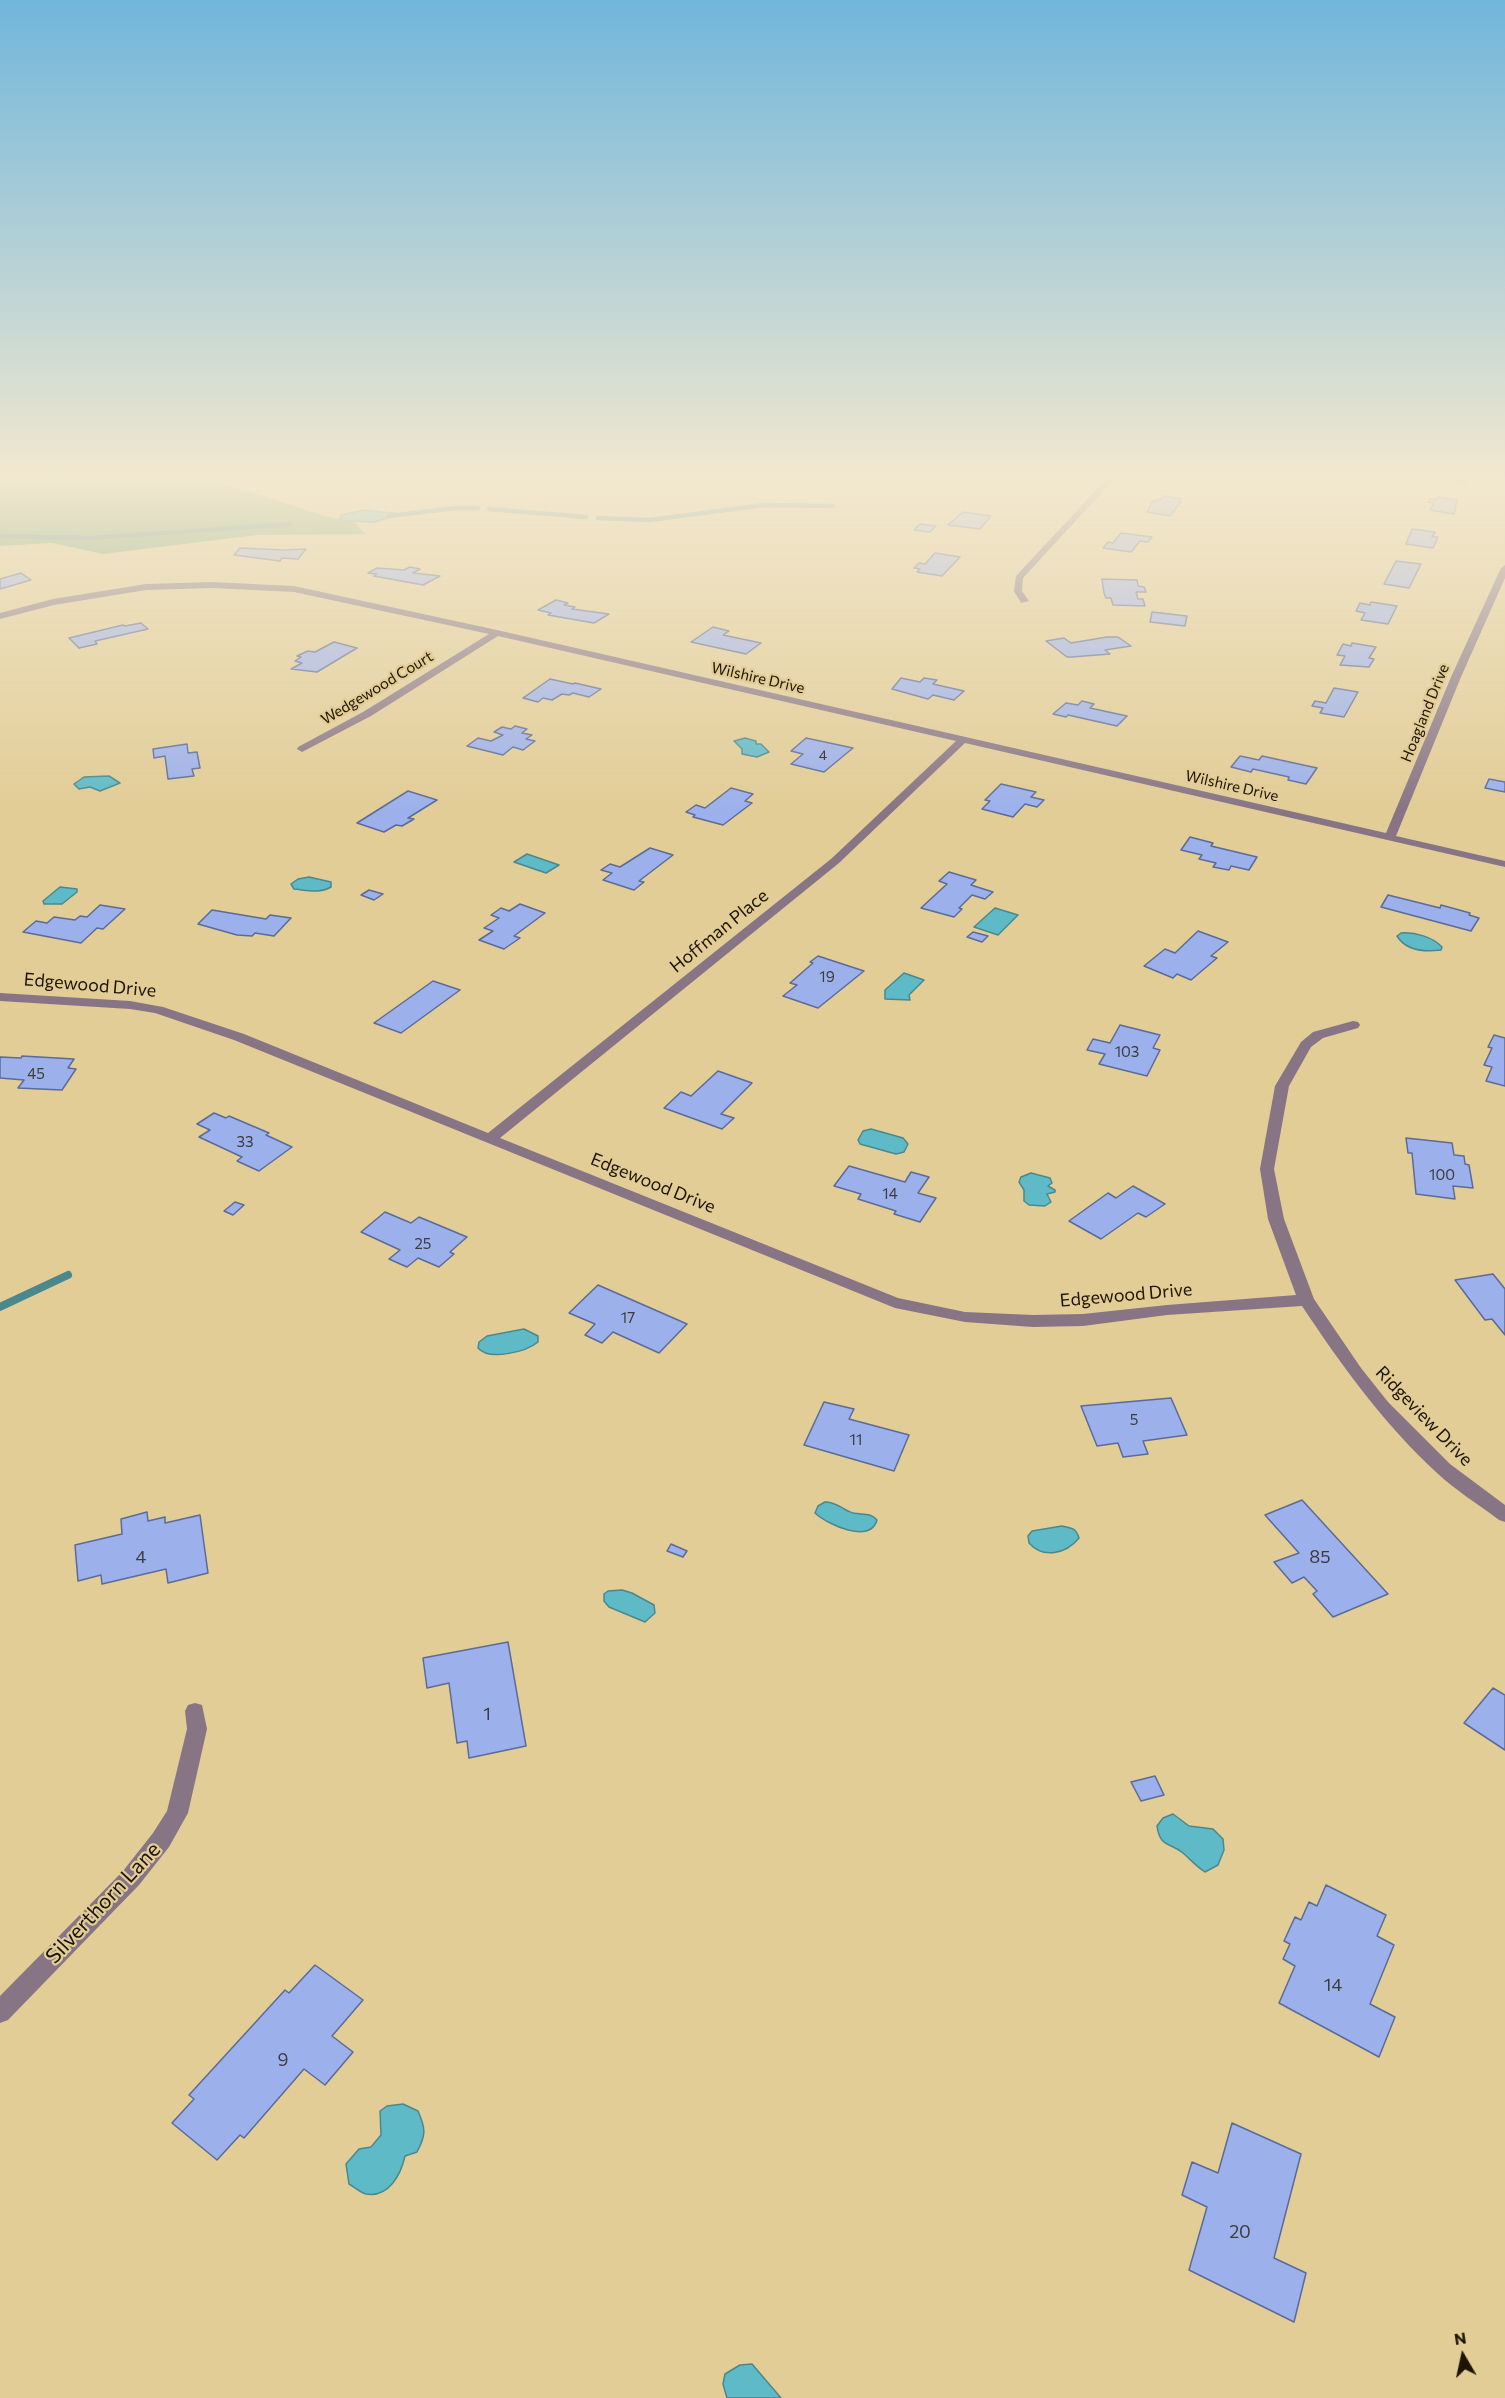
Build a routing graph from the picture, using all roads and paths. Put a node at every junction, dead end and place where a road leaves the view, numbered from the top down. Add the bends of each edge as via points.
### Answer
1 (162, 587) edge
2 (271, 587) edge
3 (1018, 587) edge
4 (1496, 587) edge
5 (1024, 601) dead end
6 (0, 616) edge
7 (497, 633) junction
8 (962, 741) junction
9 (302, 749) dead end
10 (1390, 837) junction
11 (1505, 864) edge
12 (0, 997) edge
13 (1353, 1025) dead end
14 (491, 1138) junction
15 (1306, 1300) junction
16 (1505, 1515) edge
17 (195, 1711) dead end
18 (0, 2012) edge

1 - 6 street, Wilshire Drive via 112,592
2 - 7 street, Wilshire Drive
3 - 5 street
4 - 10 street, Hoagland Drive
7 - 8 street, Wilshire Drive
7 - 9 street, Wedgewood Court via 367,714
8 - 10 street, Wilshire Drive
8 - 14 street, Hoffman Place via 835,861
10 - 11 street, Wilshire Drive
12 - 14 street, Edgewood Drive via 158,1010 239,1037
13 - 15 street, Ridgeview Drive via 1318,1035 1306,1045 1282,1086 1267,1169 1275,1219
14 - 15 street, Edgewood Drive via 895,1303 965,1317 1083,1320
15 - 16 street, Ridgeview Drive via 1382,1406 1444,1469
17 - 18 street, Silverthorn Lane via 197,1729 177,1813 161,1840 131,1878

